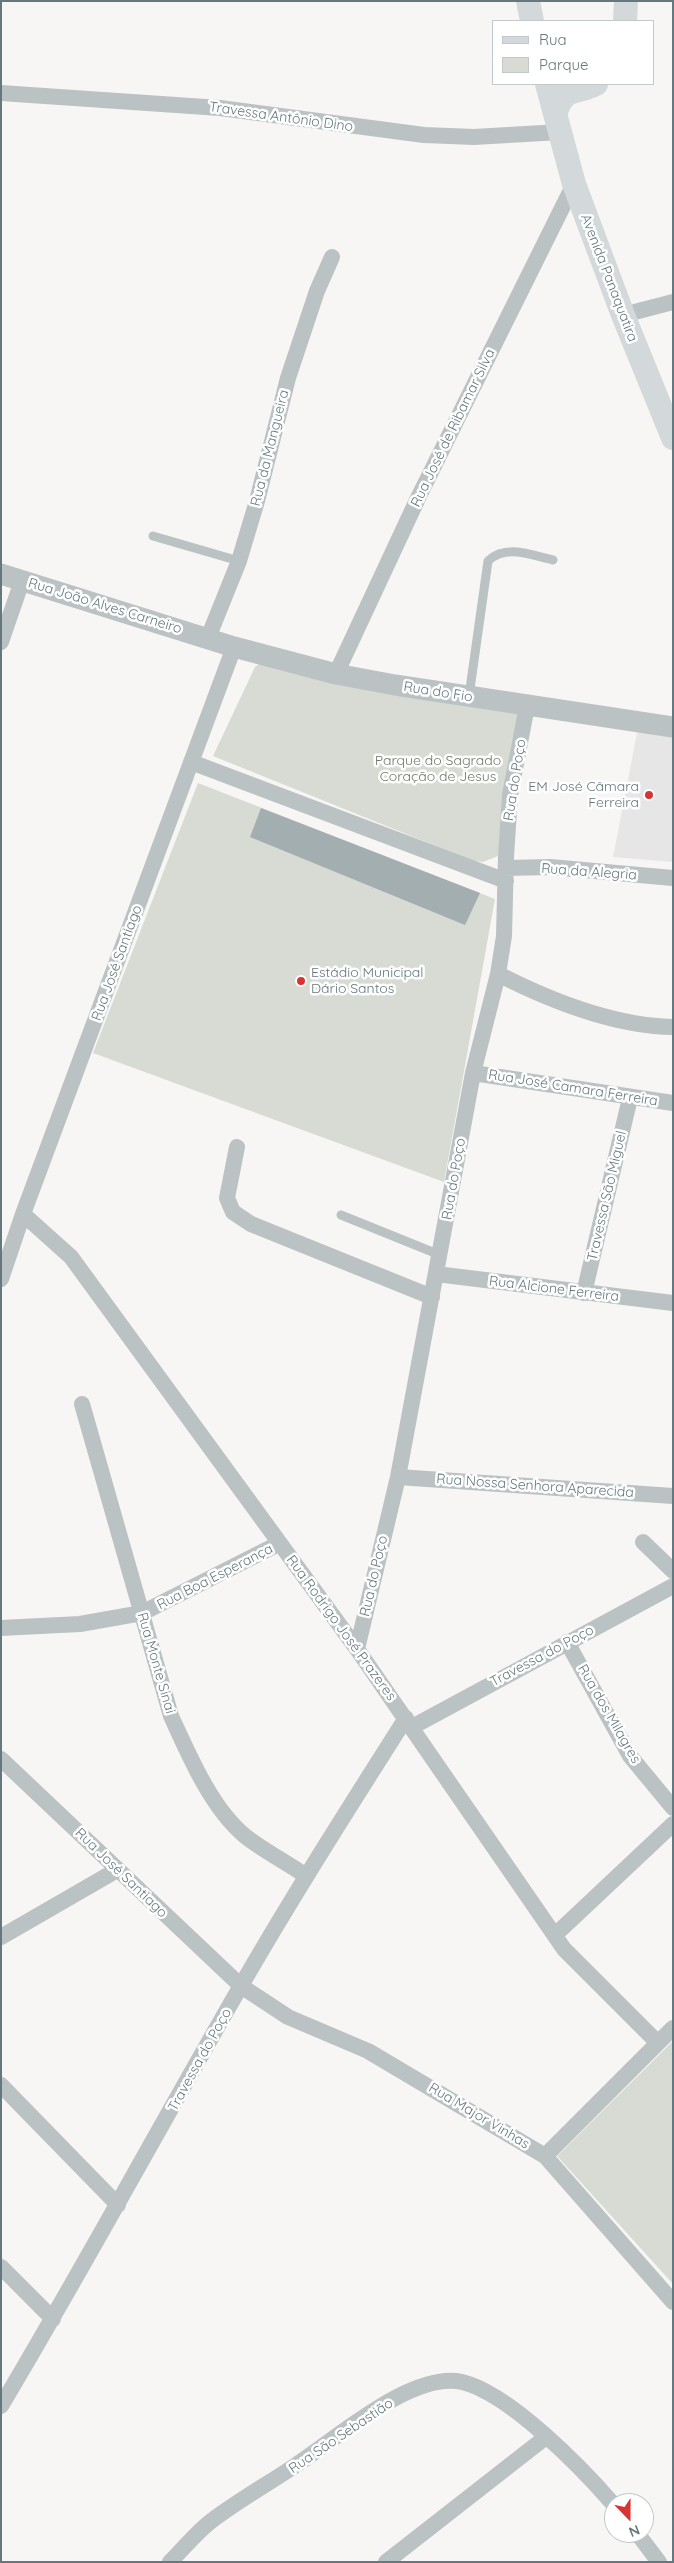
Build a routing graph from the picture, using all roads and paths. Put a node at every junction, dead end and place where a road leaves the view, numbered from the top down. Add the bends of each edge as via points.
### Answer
1 (528, 1) edge
2 (626, 1) edge
3 (532, 20) edge
4 (625, 20) edge
5 (547, 85) edge
6 (592, 85) edge
7 (1, 93) edge
8 (557, 123) junction
9 (574, 184) junction
10 (332, 257) dead end
11 (673, 302) edge
12 (623, 315) junction
13 (673, 438) edge
14 (153, 536) dead end
15 (553, 560) dead end
16 (240, 561) junction
17 (1, 574) edge
18 (22, 581) junction
19 (208, 638) junction
20 (1, 642) edge
21 (234, 647) junction
22 (336, 674) junction
23 (469, 696) junction
24 (527, 706) junction
25 (673, 727) edge
26 (191, 762) junction
27 (506, 874) junction
28 (673, 878) edge
29 (498, 974) junction
30 (673, 1027) edge
31 (473, 1073) junction
32 (630, 1098) junction
33 (673, 1103) edge
34 (237, 1148) dead end
35 (23, 1214) junction
36 (341, 1215) dead end
37 (440, 1255) junction
38 (436, 1274) junction
39 (1, 1279) edge
40 (584, 1293) junction
41 (432, 1297) junction
42 (673, 1302) edge
43 (82, 1404) dead end
44 (398, 1477) junction
45 (673, 1496) edge
46 (643, 1542) dead end
47 (280, 1543) junction
48 (673, 1571) edge
49 (673, 1586) edge
50 (142, 1614) junction
51 (1, 1628) edge
52 (567, 1642) junction
53 (357, 1649) junction
54 (409, 1722) junction
55 (1, 1759) edge
56 (8, 1775) edge
57 (673, 1808) edge
58 (673, 1824) edge
59 (117, 1870) junction
60 (306, 1876) junction
61 (555, 1935) junction
62 (1, 1937) edge
63 (241, 1986) junction
64 (673, 2028) edge
65 (658, 2042) junction
66 (1, 2085) edge
67 (544, 2156) junction
68 (118, 2205) junction
69 (1, 2267) edge
70 (673, 2302) edge
71 (53, 2319) junction
72 (1, 2406) edge
73 (546, 2438) junction
74 (604, 2494) edge
75 (645, 2543) edge
76 (170, 2562) edge
77 (386, 2562) edge
78 (659, 2562) edge

1 - 3 main road
2 - 4 main road
5 - 8 main road, Avenida Panaquatira
6 - 8 main road via 567,92 559,102
7 - 8 street, Travessa Antônio Dino via 220,108 424,135 474,137
8 - 9 main road, Avenida Panaquatira
9 - 12 main road, Avenida Panaquatira
9 - 22 street, Rua José de Ribamar Silva via 419,496
10 - 16 street, Rua da Mangueira via 288,378
11 - 12 street
12 - 13 main road, Avenida Panaquatira
14 - 16 lane
15 - 23 lane via 508,551 497,553 488,561
16 - 19 street, Rua da Mangueira
17 - 18 street, Rua João Alves Carneiro
18 - 19 street, Rua João Alves Carneiro
18 - 20 street
19 - 21 street, Rua do Fio
21 - 22 street, Rua do Fio
21 - 26 street, Rua José Santiago
22 - 23 street, Rua do Fio
23 - 24 street, Rua do Fio
24 - 25 street, Rua do Fio
24 - 27 street, Rua do Poço via 510,795
26 - 27 street
26 - 35 street, Rua José Santiago
27 - 28 street, Rua da Alegria via 550,867
27 - 29 street, Rua do Poço via 504,936
29 - 30 street via 568,1005 621,1020
29 - 31 street, Rua do Poço
31 - 32 street, Rua José Camara Ferreira
31 - 37 street, Rua do Poço
32 - 33 street, Rua José Camara Ferreira
32 - 40 street, Travessa São Miguel
34 - 41 street via 227,1198 233,1212 251,1224
35 - 39 street, Rua José Santiago
35 - 47 street, Rua Rodrigo José Prazeres via 71,1257
36 - 37 lane
37 - 38 street, Rua do Poço
38 - 40 street, Rua Alcione Ferreira
38 - 41 street, Rua do Poço
40 - 42 street, Rua Alcione Ferreira
41 - 44 street, Rua do Poço
43 - 50 street, Rua Monte Sinai
44 - 45 street, Rua Nossa Senhora Aparecida
44 - 53 street, Rua do Poço
46 - 48 street
47 - 50 street, Rua Boa Esperança
47 - 53 street, Rua Rodrigo José Prazeres
49 - 52 street, Travessa do Poço
50 - 51 street, Rua Boa Esperança via 80,1624
50 - 60 street, Rua Monte Sinai via 171,1716 212,1796 244,1835
52 - 54 street, Travessa do Poço
52 - 57 street, Rua dos Milagres via 630,1756
53 - 54 street, Rua Rodrigo José Prazeres
54 - 60 street, Travessa do Poço
54 - 61 street, Rua Rodrigo José Prazeres
55 - 56 street, Rua José Santiago
56 - 59 street, Rua José Santiago
58 - 61 street
59 - 62 street
59 - 63 street, Rua José Santiago
60 - 63 street, Travessa do Poço
61 - 65 street, Rua Rodrigo José Prazeres via 578,1965
63 - 67 street, Rua Major Vinhas via 288,2017 368,2050
63 - 68 street, Travessa do Poço
64 - 65 street
65 - 67 street
66 - 68 street
67 - 70 street, Rua Major Vinhas
68 - 71 street, Travessa do Poço
69 - 71 street
71 - 72 street, Travessa do Poço
73 - 74 street, Rua São Sebastião
73 - 76 street, Rua São Sebastião via 495,2396 461,2382 429,2383 386,2403 210,2522
73 - 77 street
75 - 78 street

